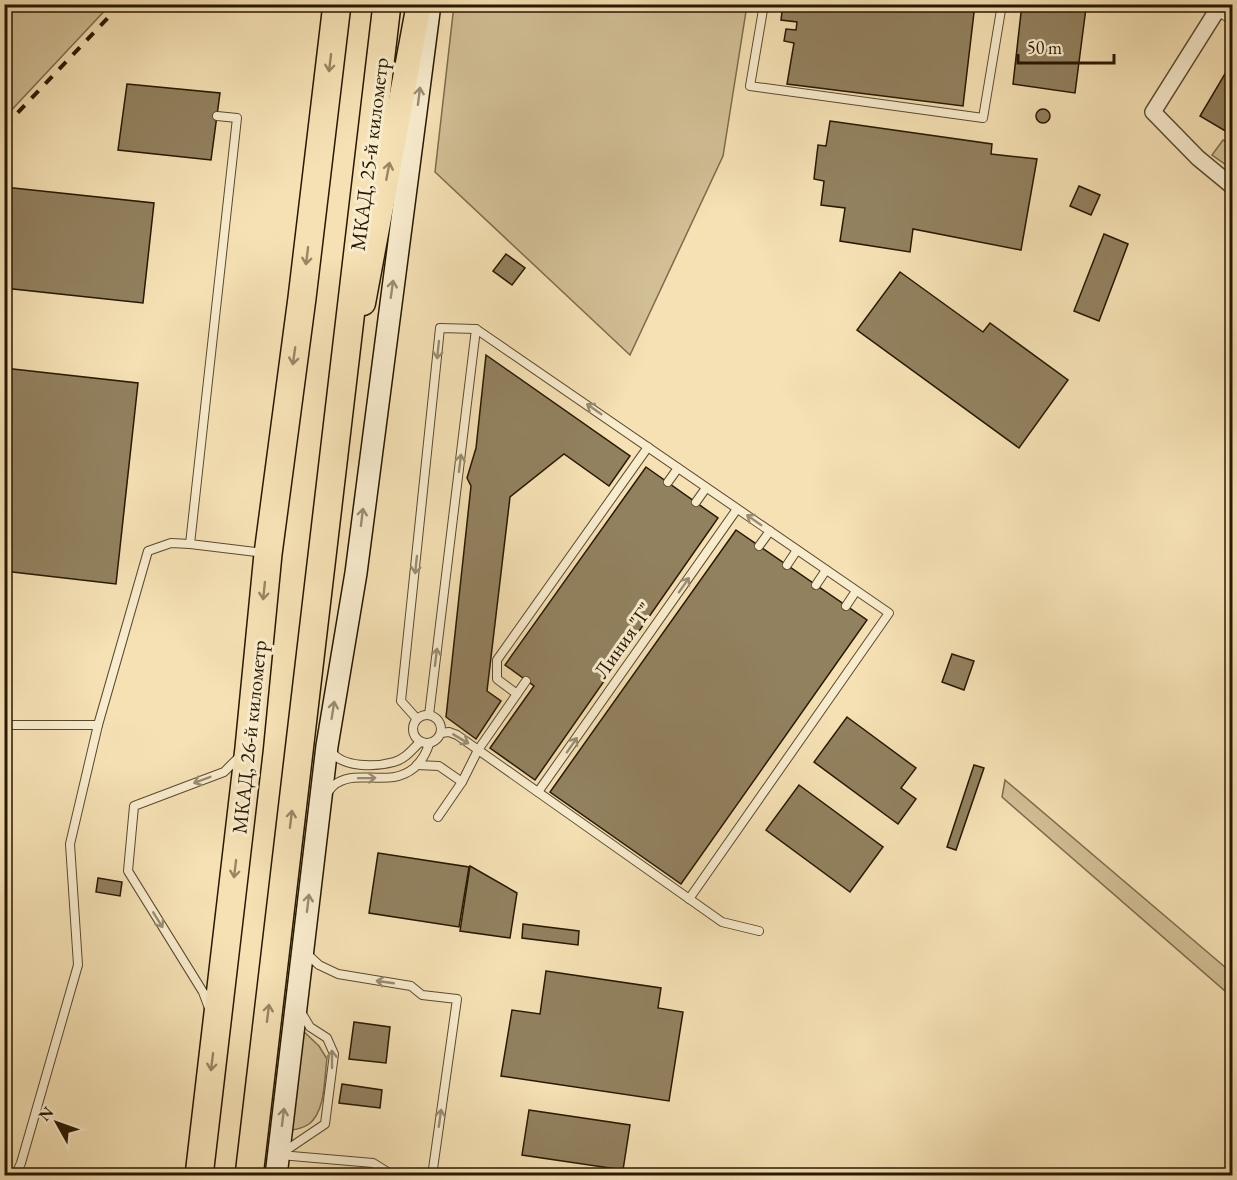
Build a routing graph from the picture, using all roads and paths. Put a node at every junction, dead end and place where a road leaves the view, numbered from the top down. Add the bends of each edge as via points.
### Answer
1 (337, 4) edge
2 (387, 4) edge
3 (419, 4) edge
4 (430, 4) edge
5 (764, 4) edge
6 (1002, 4) edge
7 (1219, 8) edge
8 (1233, 20) edge
9 (217, 116) dead end
10 (1233, 186) edge
11 (476, 329) junction
12 (648, 447) junction
13 (334, 455) junction
14 (678, 468) junction
15 (668, 482) dead end
16 (706, 488) junction
17 (696, 502) dead end
18 (737, 508) junction
19 (770, 531) junction
20 (190, 544) junction
21 (759, 546) dead end
22 (797, 550) junction
23 (268, 554) junction
24 (787, 565) dead end
25 (826, 570) junction
26 (816, 585) dead end
27 (856, 591) junction
28 (846, 606) dead end
29 (526, 681) dead end
30 (517, 694) junction
31 (429, 715) junction
32 (417, 719) junction
33 (4, 724) edge
34 (98, 725) junction
35 (441, 733) junction
36 (420, 742) junction
37 (429, 744) junction
38 (327, 746) junction
39 (249, 748) junction
40 (478, 750) junction
41 (417, 765) junction
42 (462, 782) junction
43 (538, 792) junction
44 (320, 805) junction
45 (438, 817) dead end
46 (689, 899) junction
47 (759, 931) dead end
48 (303, 947) junction
49 (297, 998) junction
50 (217, 1027) junction
51 (277, 1165) edge
52 (15, 1176) edge
53 (199, 1176) edge
54 (249, 1176) edge
55 (394, 1176) edge
56 (432, 1176) edge

1 -> 23 highway, МКАД, 26-й километр
2 - 13 highway, МКАД, 25-й километр
13 -> 3 main road
38 -> 4 street via 356,573
5 - 6 lane via 750,86 983,117
7 - 8 lane
7 - 10 street via 1153,112 1198,158
9 - 20 lane via 237,118
12 -> 11 lane
31 -> 11 lane
11 -> 32 lane via 440,328 401,701
12 - 14 lane
12 - 30 lane via 497,660 497,679
54 -> 13 highway
14 - 15 lane
14 - 16 lane
16 - 17 lane
16 - 18 lane
19 -> 18 lane
43 -> 18 lane, Линия "Г"
19 - 21 lane
19 - 22 lane
20 - 23 lane
20 - 34 lane via 171,543 148,551
22 - 24 lane
22 - 25 lane
23 -> 39 highway, МКАД, 26-й километр
25 - 26 lane
25 - 27 lane
27 - 28 lane
27 - 46 lane via 889,613
29 - 30 lane
30 - 40 lane
31 - 32 lane
31 - 35 lane via 440,721
32 - 36 lane via 413,728
33 - 34 lane
34 - 52 lane via 70,844 78,965
35 - 37 lane
35 -> 40 lane via 457,735
36 - 37 lane
36 - 38 lane via 407,756 381,764 352,764 334,756
37 - 41 lane
38 - 44 street
39 -> 50 highway, МКАД, 26-й километр
39 -> 50 lane via 224,772 134,806 128,871 203,992
40 - 42 lane
40 - 43 lane via 510,768
41 - 42 lane via 439,766
44 -> 41 lane via 338,783 349,779 396,778
42 - 45 lane
43 - 46 lane via 572,811
48 -> 44 street
46 - 47 lane via 722,922
48 - 49 street
56 -> 48 lane via 457,999 422,995 411,986 338,974 307,956
51 -> 49 street
51 -> 49 lane via 325,1124 334,1054 327,1038 310,1027
50 -> 53 highway, МКАД, 26-й километр
51 - 55 lane via 374,1163

